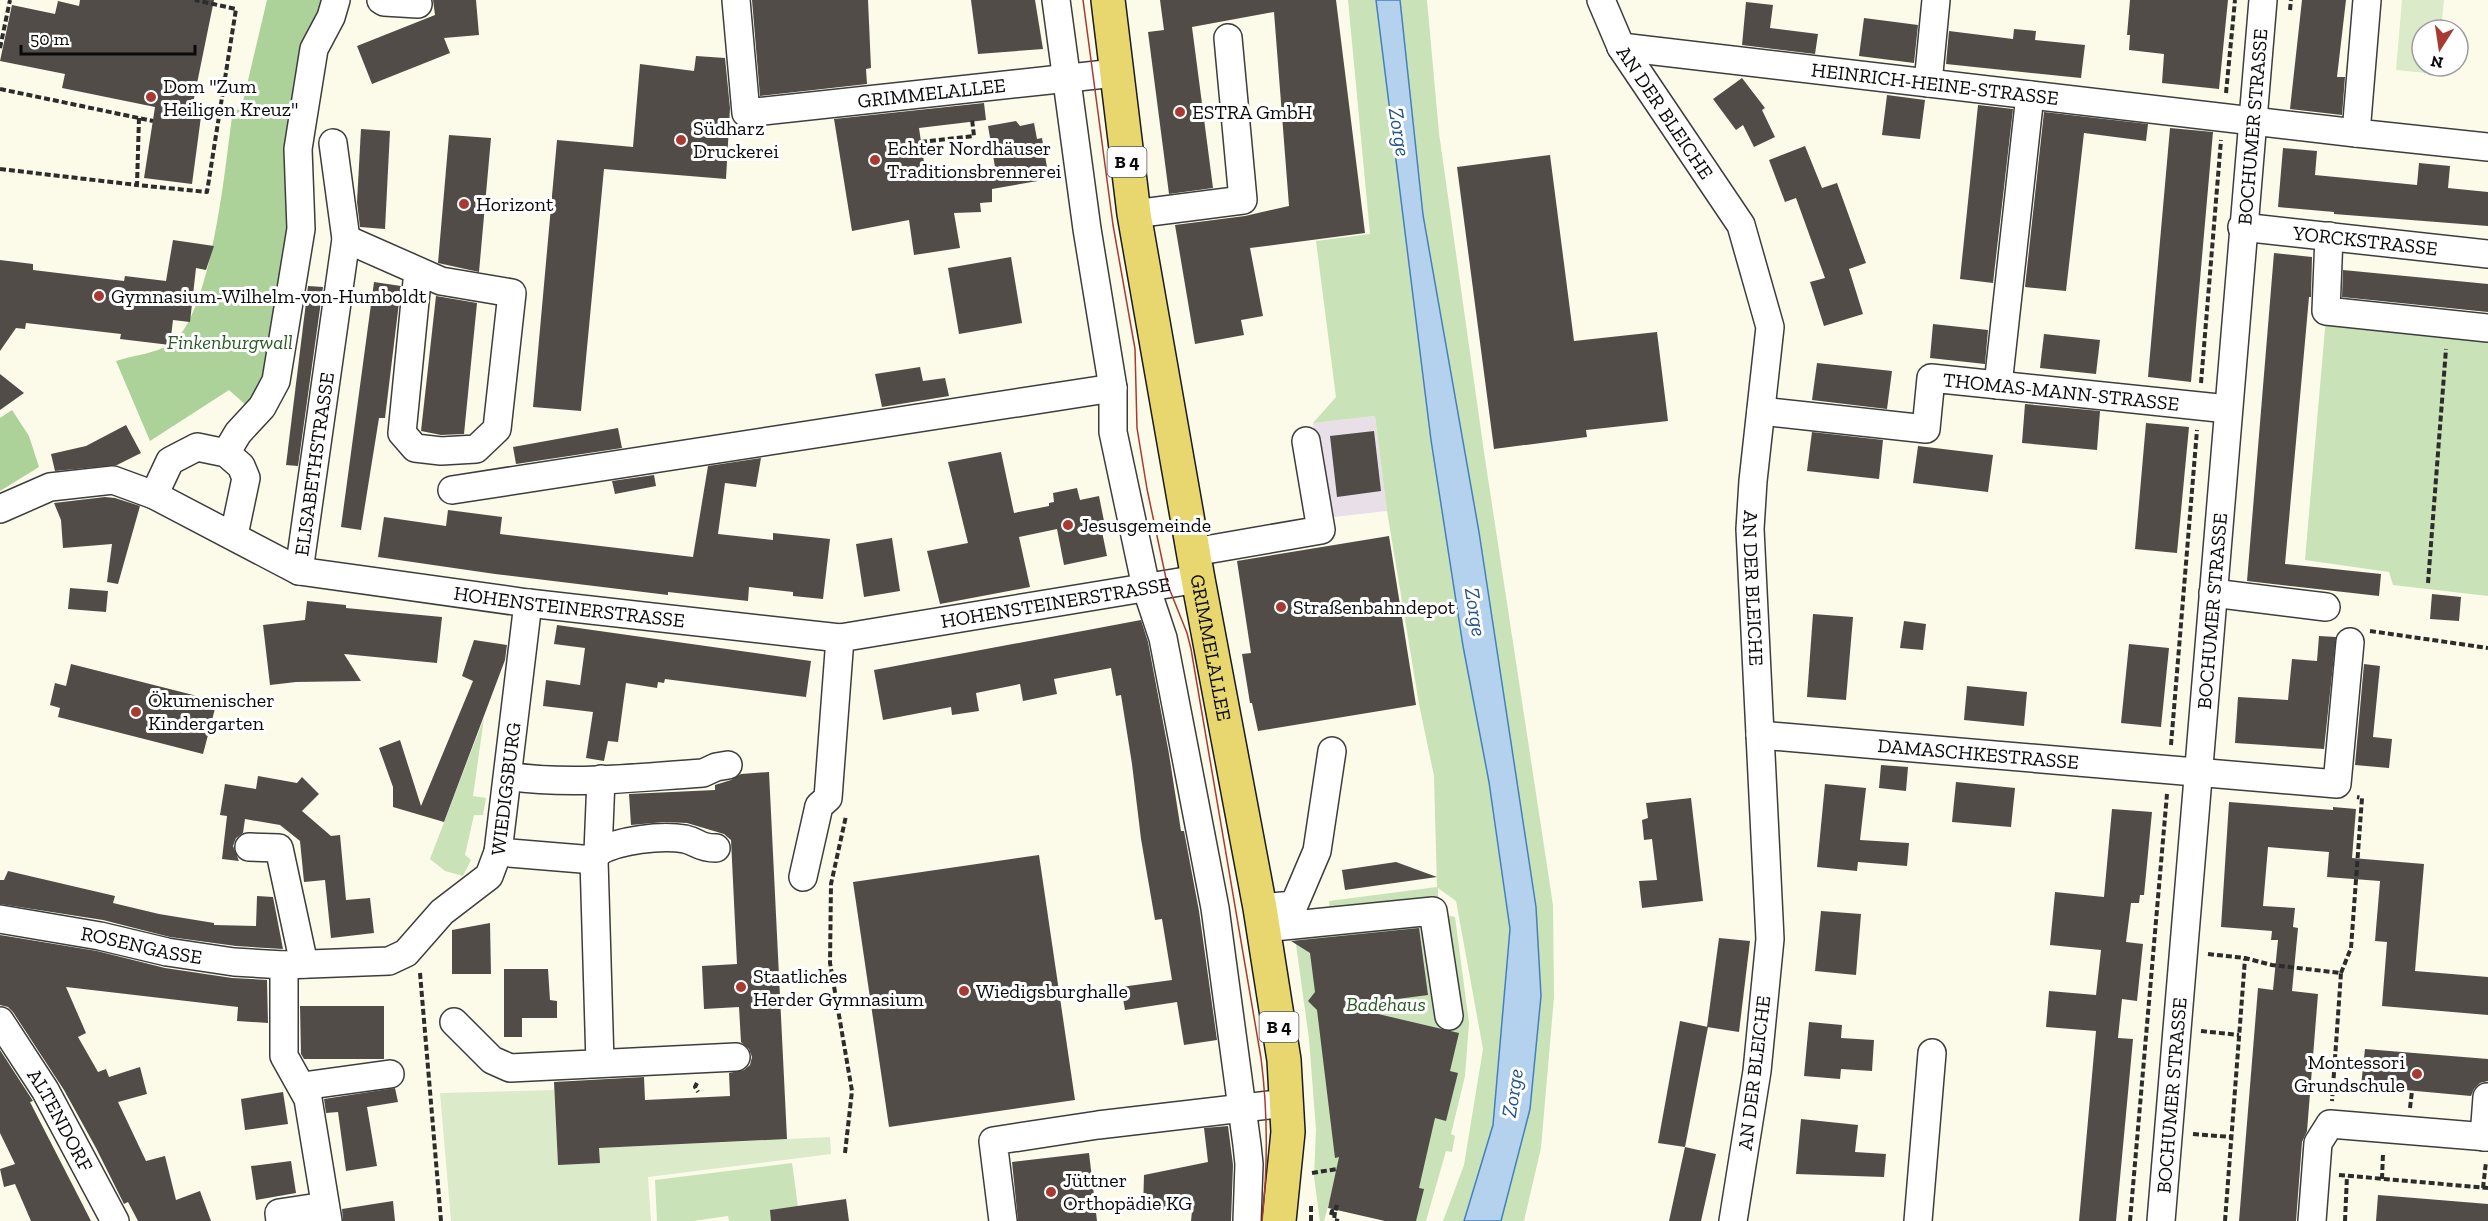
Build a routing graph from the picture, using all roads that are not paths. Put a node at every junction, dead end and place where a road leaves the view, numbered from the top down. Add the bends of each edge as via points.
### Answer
1 (336, 0) edge
2 (381, 0) edge
3 (736, 0) edge
4 (1056, 0) edge
5 (1108, 0) edge
6 (1601, 0) edge
7 (1936, 0) edge
8 (2263, 0) edge
9 (2367, 0) edge
10 (418, 4) dead end
11 (1228, 38) dead end
12 (1621, 47) junction
13 (1115, 73) junction
14 (1066, 78) junction
15 (1928, 83) junction
16 (2030, 95) junction
17 (2251, 120) junction
18 (2356, 133) junction
19 (333, 142) dead end
20 (2488, 147) edge
21 (1134, 214) junction
22 (2242, 227) junction
23 (2329, 236) junction
24 (346, 239) junction
25 (2488, 254) edge
26 (418, 271) junction
27 (2488, 328) edge
28 (1998, 385) junction
29 (1113, 388) junction
30 (2228, 409) junction
31 (1761, 411) junction
32 (1298, 443) dead end
33 (226, 453) junction
34 (452, 490) dead end
35 (154, 495) junction
36 (0, 509) edge
37 (234, 535) junction
38 (1196, 565) junction
39 (299, 571) junction
40 (1146, 587) junction
41 (2213, 593) junction
42 (528, 603) junction
43 (2326, 607) dead end
44 (2355, 636) road end
45 (840, 639) junction
46 (1760, 735) junction
47 (1332, 751) dead end
48 (728, 765) dead end
49 (2197, 773) junction
50 (508, 776) junction
51 (601, 779) junction
52 (249, 847) dead end
53 (716, 848) dead end
54 (498, 852) junction
55 (596, 856) junction
56 (810, 879) dead end
57 (1262, 918) junction
58 (0, 919) edge
59 (294, 964) junction
60 (1449, 1016) dead end
61 (0, 1021) edge
62 (454, 1022) dead end
63 (1932, 1053) dead end
64 (736, 1057) dead end
65 (600, 1063) junction
66 (390, 1074) dead end
67 (303, 1086) junction
68 (2487, 1097) edge
69 (1286, 1103) junction
70 (1242, 1107) junction
71 (2486, 1137) edge
72 (326, 1214) edge
73 (115, 1221) edge
74 (280, 1221) edge
75 (1003, 1221) edge
76 (1247, 1221) edge
77 (1279, 1221) edge
78 (1733, 1221) edge
79 (1918, 1221) edge
80 (2161, 1221) edge
81 (2312, 1221) edge

1 - 33 street via 314,49 298,149 301,228 276,381 262,407
2 - 10 street
3 - 14 street, GRIMMELALLEE via 746,113
4 - 14 street
5 - 13 main road, GRIMMELALLEE / B 4
6 - 12 street, AN DER BLEICHE
7 - 15 street
8 - 17 street, BOCHUMER STRASSE
9 - 18 street
11 - 21 street via 1243,200
12 - 15 street, HEINRICH-HEINE-STRASSE
12 - 31 street, AN DER BLEICHE via 1741,225 1770,327
13 - 14 street, GRIMMELALLEE
13 - 21 main road, GRIMMELALLEE / B 4
14 - 29 street
15 - 16 street, HEINRICH-HEINE-STRASSE
16 - 17 street, HEINRICH-HEINE-STRASSE
16 - 28 street
17 - 18 street, HEINRICH-HEINE-STRASSE
17 - 22 street, BOCHUMER STRASSE
18 - 20 street, HEINRICH-HEINE-STRASSE
19 - 24 street, ELISABETHSTRASSE
21 - 38 main road, GRIMMELALLEE / B 4
22 - 23 street, YORCKSTRASSE
22 - 30 street, BOCHUMER STRASSE
23 - 25 street, YORCKSTRASSE
23 - 27 street via 2326,311
24 - 26 street
24 - 39 street, ELISABETHSTRASSE
26 - 26 street via 441,281 512,293 497,429 476,449 415,448 402,433
28 - 30 street, THOMAS-MANN-STRASSE
28 - 31 street, THOMAS-MANN-STRASSE via 1930,378 1926,429
29 - 34 street
29 - 40 street via 1113,432
30 - 41 street, BOCHUMER STRASSE
31 - 46 street, AN DER BLEICHE via 1750,530
32 - 38 street, HOHENSTEINERSTRASSE via 1321,530 1294,534
33 - 35 street via 197,447 170,461
33 - 37 street via 241,466 246,478
35 - 36 street, ELISABETHSTRASSE via 113,480 50,488
35 - 37 street, ELISABETHSTRASSE
37 - 39 street, ELISABETHSTRASSE
38 - 40 street, HOHENSTEINERSTRASSE
38 - 57 main road, GRIMMELALLEE / B 4
39 - 42 street, HOHENSTEINERSTRASSE
40 - 45 street, HOHENSTEINERSTRASSE
40 - 70 street via 1163,638 1215,908
41 - 43 street
41 - 49 street, BOCHUMER STRASSE
42 - 45 street, HOHENSTEINERSTRASSE
42 - 50 street, WIEDIGSBURG
44 - 49 street, DAMASCHKESTRASSE via 2337,784
45 - 56 street via 838,804 819,806
46 - 49 street, DAMASCHKESTRASSE
46 - 78 street, AN DER BLEICHE via 1770,939 1756,1071
47 - 57 street via 1317,851 1294,905
48 - 51 street via 703,773
49 - 80 street, BOCHUMER STRASSE
50 - 51 street via 540,781
50 - 54 street, WIEDIGSBURG
51 - 55 street
52 - 59 street via 279,848
53 - 55 street via 702,848 685,839 626,840
54 - 55 street
54 - 59 street, WIEDIGSBURG via 489,876 442,912 406,953 389,961
55 - 65 street
57 - 60 street via 1434,911
57 - 69 main road, GRIMMELALLEE / B 4 via 1284,1060
58 - 59 street, ROSENGASSE via 167,952 234,962
59 - 67 street via 284,1056
61 - 73 street, ALTENDORF via 45,1090
62 - 65 street via 501,1066
63 - 79 street
64 - 65 street
66 - 67 street
67 - 72 street via 311,1109
68 - 71 street
69 - 70 street
69 - 77 main road, GRIMMELALLEE / B 4 via 1288,1132
70 - 75 street via 993,1141
70 - 76 street via 1249,1164
71 - 81 street via 2330,1124 2318,1143
72 - 74 street via 279,1213

